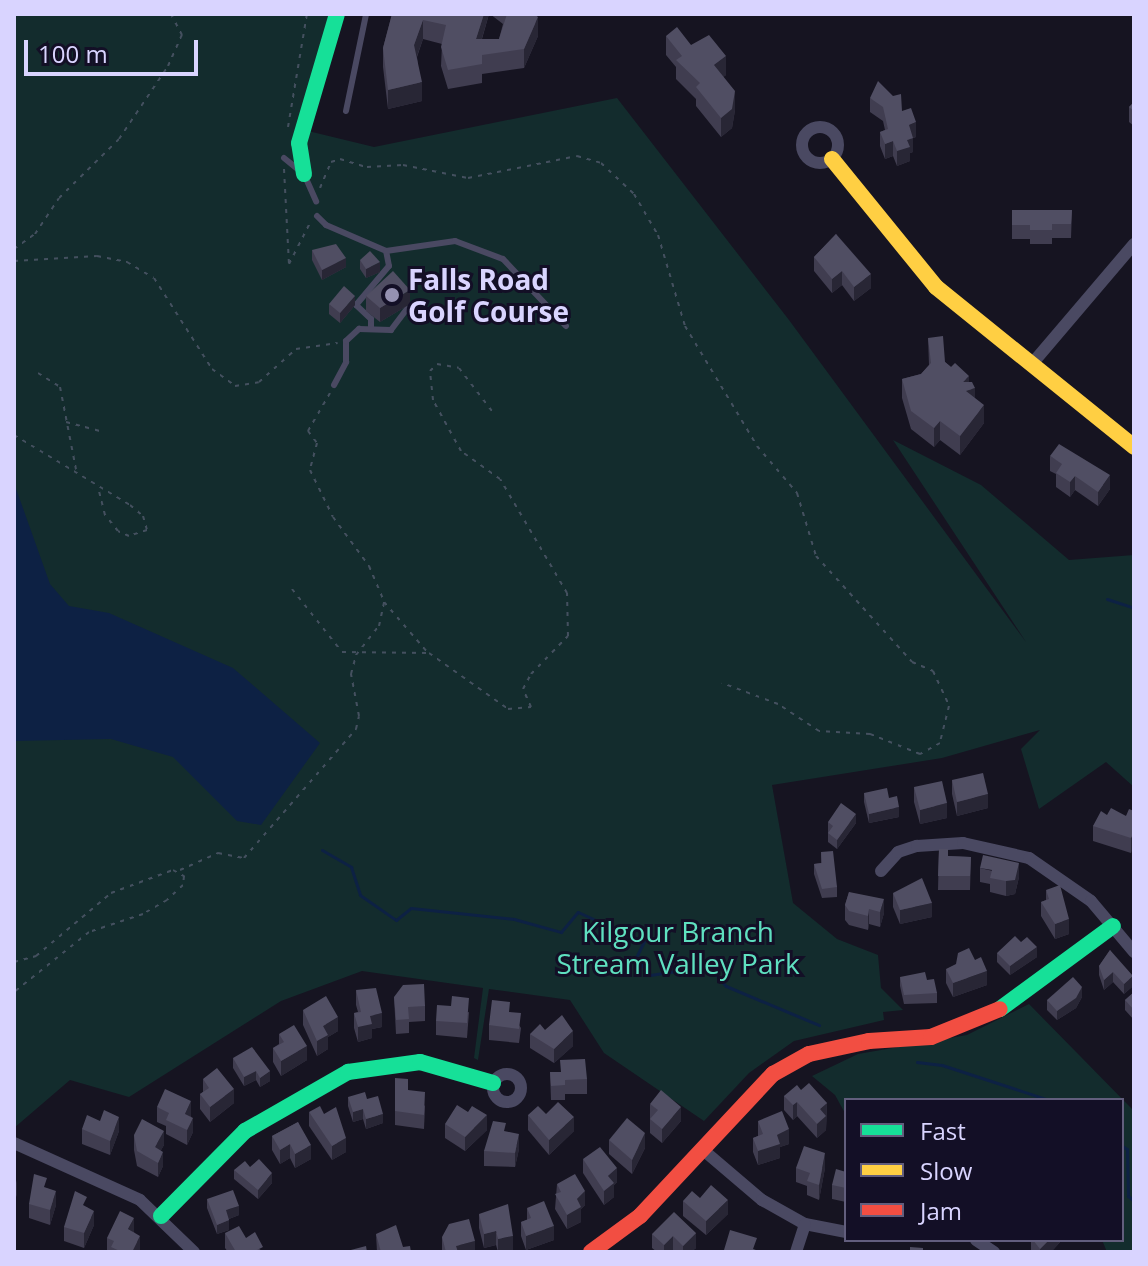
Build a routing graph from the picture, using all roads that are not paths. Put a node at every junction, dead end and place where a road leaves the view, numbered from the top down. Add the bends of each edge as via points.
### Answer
1 (337, 14) edge
2 (366, 14) edge
3 (346, 111) dead end
4 (284, 158) road end
5 (832, 159) dead end
6 (304, 174) junction
7 (316, 201) road end
8 (317, 216) road end
9 (1134, 244) edge
10 (386, 251) junction
11 (407, 309) dead end
12 (566, 326) dead end
13 (371, 328) junction
14 (1031, 365) junction
15 (334, 385) road end
16 (1134, 447) edge
17 (881, 871) dead end
18 (1113, 926) junction
19 (1134, 952) edge
20 (493, 1083) dead end
21 (14, 1143) edge
22 (702, 1149) junction
23 (161, 1216) junction
24 (805, 1224) junction
25 (844, 1232) edge
26 (194, 1252) edge
27 (591, 1252) edge
28 (796, 1252) edge

1 - 6 street via 299,143
2 - 3 lane
4 - 6 lane
5 - 14 street via 936,287
6 - 7 lane
8 - 10 lane
9 - 14 street
10 - 12 lane via 455,241 485,250 521,274
10 - 13 lane via 389,266 356,305 371,319
11 - 13 lane via 391,330
13 - 15 lane via 359,329 346,341 346,362
14 - 16 street
17 - 18 street via 898,852 917,846 963,843 997,848 1059,874
18 - 19 street
18 - 22 street via 1027,994 986,1017 931,1037 869,1041 809,1054 757,1088
20 - 23 street via 420,1062 348,1072 245,1131
21 - 23 street via 117,1189
22 - 24 street via 762,1200
22 - 27 street via 640,1216
23 - 26 street
24 - 25 street
24 - 28 street

